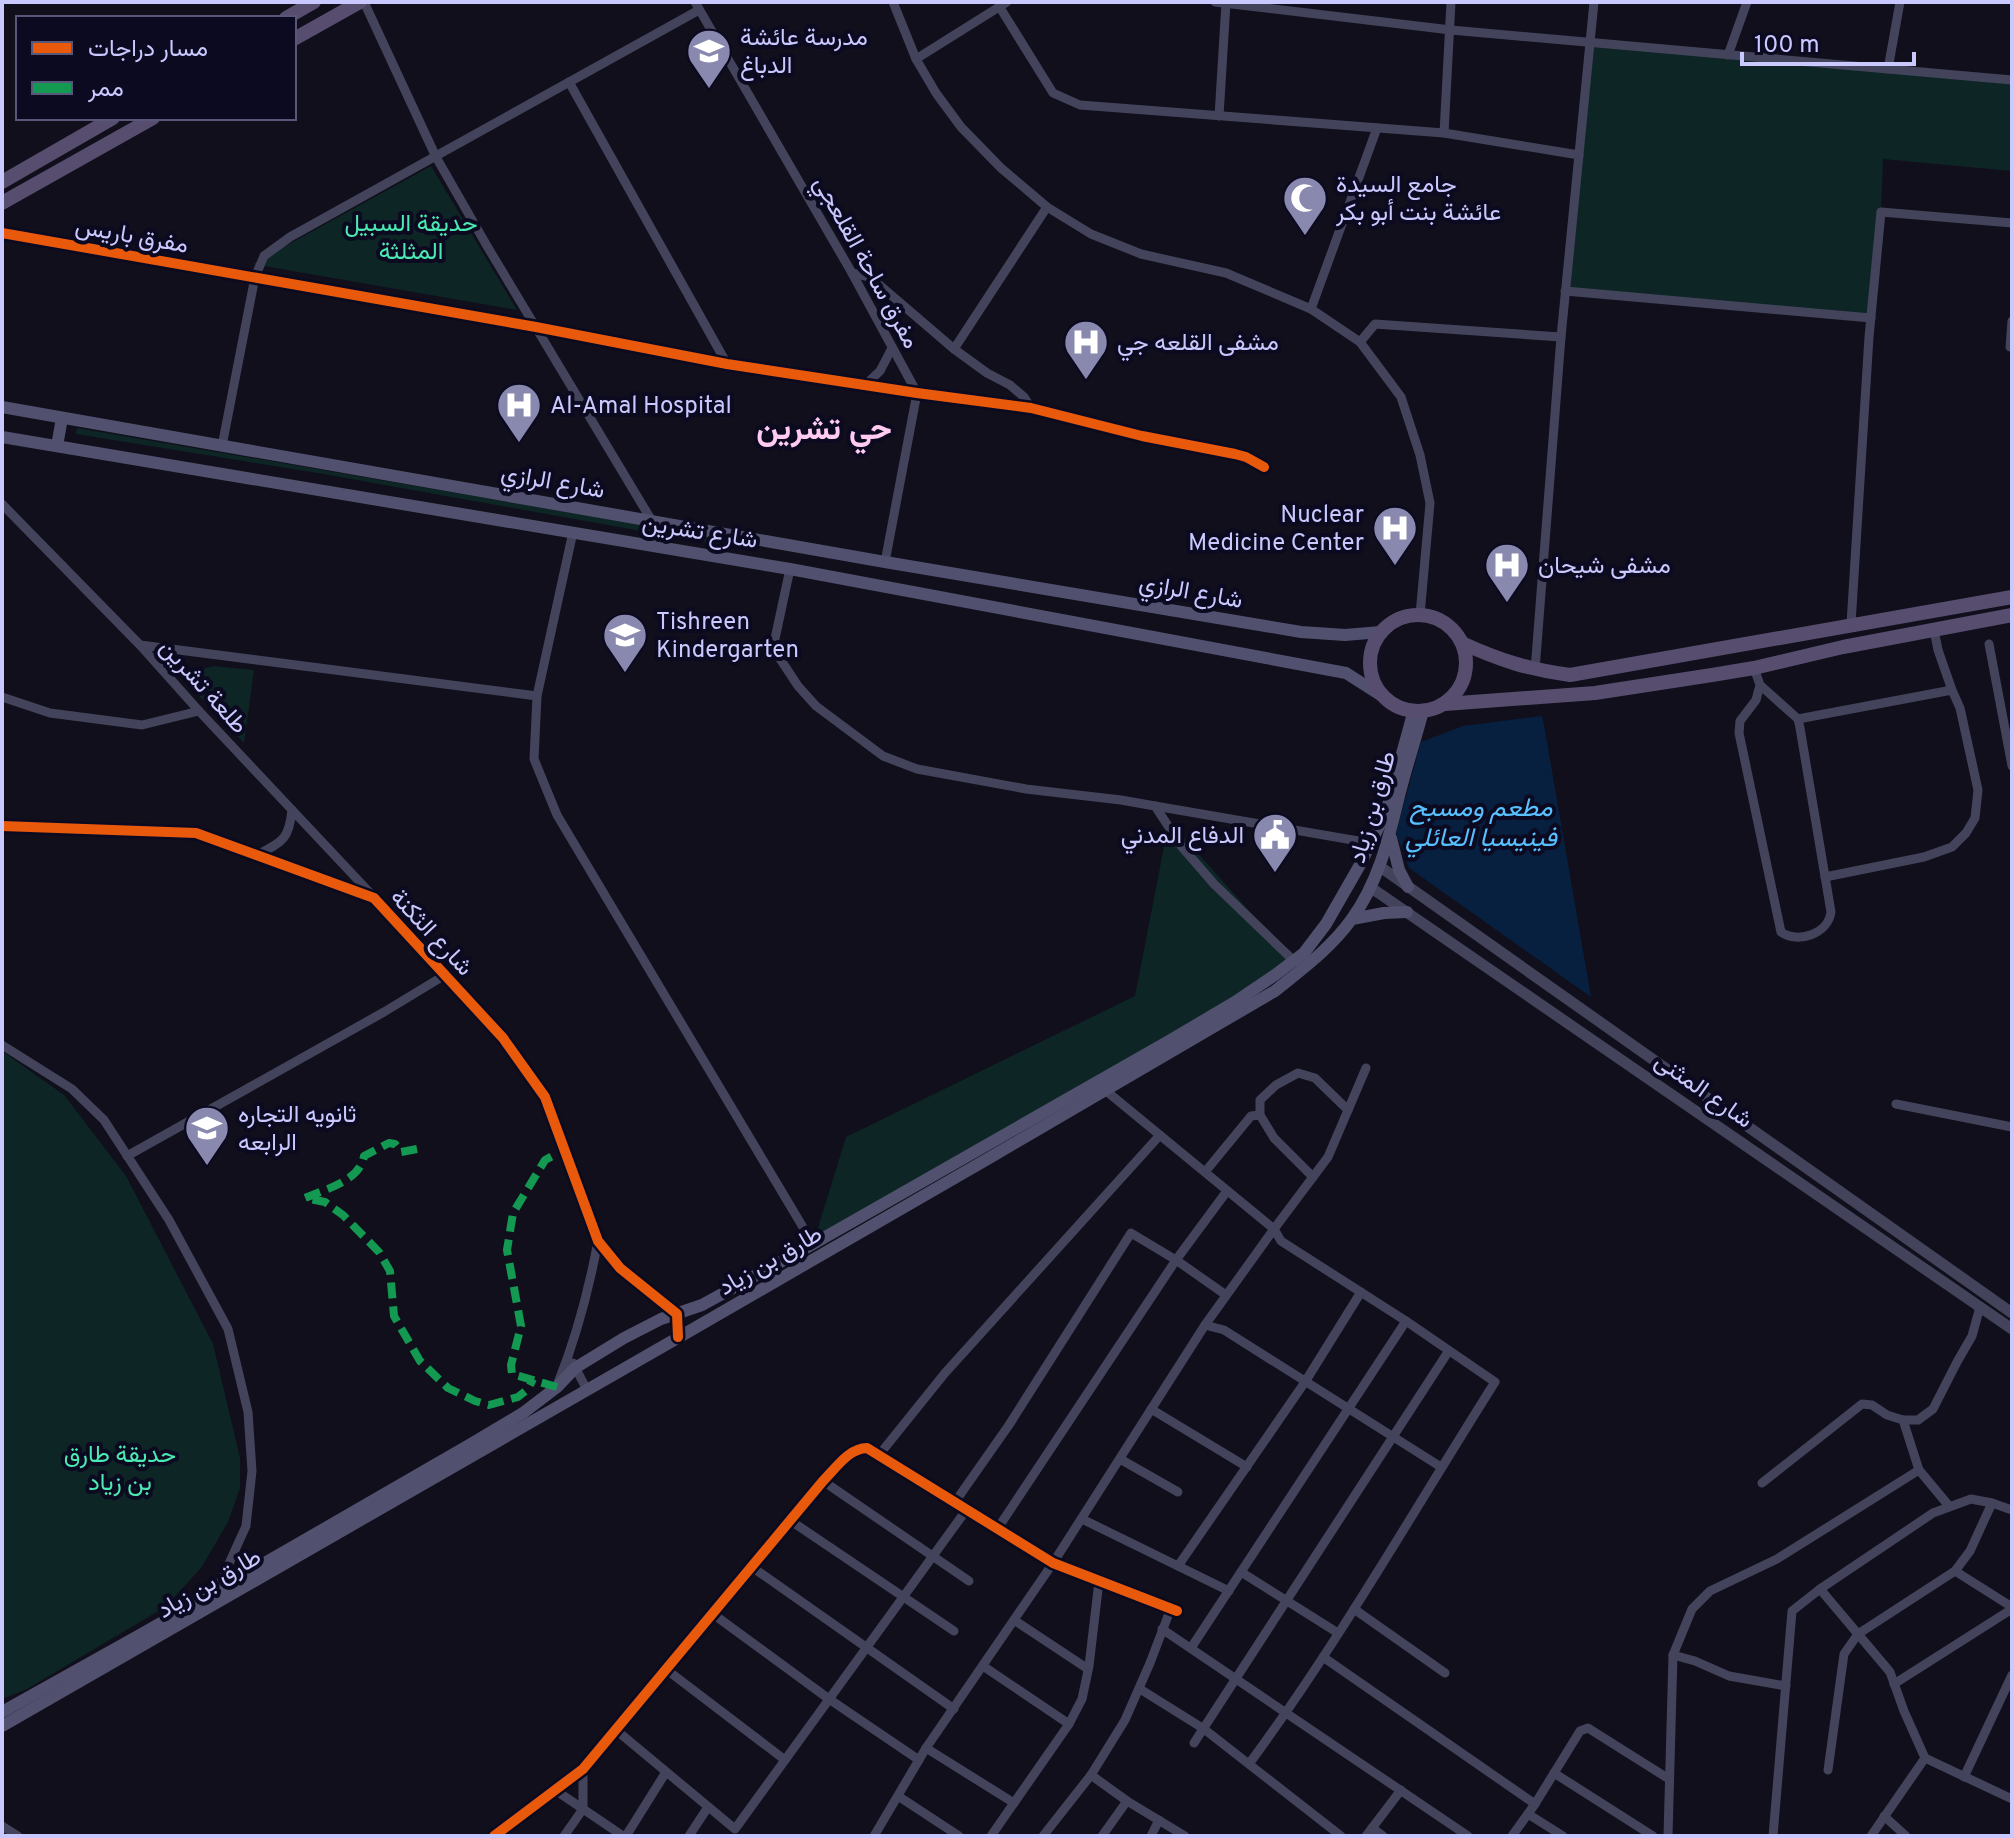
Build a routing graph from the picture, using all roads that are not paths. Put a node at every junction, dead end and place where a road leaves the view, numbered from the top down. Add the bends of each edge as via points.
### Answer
1 (314, 2) edge
2 (362, 2) edge
3 (893, 2) edge
4 (1215, 2) edge
5 (1451, 2) edge
6 (1594, 2) edge
7 (1747, 2) edge
8 (1900, 2) edge
9 (1226, 3) edge
10 (1003, 4) edge
11 (697, 6) edge
12 (290, 16) edge
13 (1451, 30) junction
14 (296, 38) edge
15 (1590, 43) junction
16 (1728, 55) junction
17 (916, 59) junction
18 (1888, 69) junction
19 (2012, 80) edge
20 (569, 82) junction
21 (1219, 116) junction
22 (110, 120) edge
23 (149, 120) edge
24 (1377, 128) junction
25 (1444, 133) junction
26 (1579, 155) junction
27 (436, 157) junction
28 (2, 182) edge
29 (2, 203) edge
30 (1047, 207) junction
31 (2012, 223) edge
32 (2, 233) edge
33 (852, 273) junction
34 (255, 277) junction
35 (1565, 291) junction
36 (1311, 309) junction
37 (1871, 318) junction
38 (2012, 321) edge
39 (536, 327) junction
40 (1561, 337) junction
41 (1360, 342) junction
42 (2010, 347) edge
43 (892, 348) junction
44 (954, 349) junction
45 (727, 364) junction
46 (864, 386) junction
47 (917, 393) junction
48 (2, 407) edge
49 (1031, 408) junction
50 (62, 418) junction
51 (2, 437) edge
52 (57, 446) junction
53 (222, 446) junction
54 (1264, 467) dead end
55 (2, 504) edge
56 (652, 521) junction
57 (573, 532) junction
58 (885, 562) junction
59 (790, 569) junction
60 (2012, 597) edge
61 (1420, 615) junction
62 (2012, 615) edge
63 (1851, 624) junction
64 (1934, 630) junction
65 (1381, 632) junction
66 (1462, 643) junction
67 (1989, 644) dead end
68 (140, 645) junction
69 (1754, 668) junction
70 (1535, 670) junction
71 (1760, 685) junction
72 (1952, 690) junction
73 (537, 696) junction
74 (1382, 696) junction
75 (2, 697) edge
76 (1445, 704) junction
77 (199, 711) junction
78 (1418, 711) junction
79 (1798, 719) junction
80 (2012, 766) edge
81 (1155, 806) junction
82 (292, 810) junction
83 (2, 826) edge
84 (1390, 836) junction
85 (1370, 843) junction
86 (1384, 852) junction
87 (257, 855) junction
88 (1379, 866) junction
89 (1356, 872) junction
90 (1825, 877) junction
91 (1372, 884) junction
92 (1408, 887) junction
93 (374, 898) junction
94 (1407, 912) junction
95 (1352, 919) junction
96 (1294, 961) junction
97 (445, 975) junction
98 (2, 1045) edge
99 (1366, 1068) dead end
100 (1105, 1090) junction
101 (1896, 1104) dead end
102 (1348, 1110) junction
103 (1260, 1115) junction
104 (2012, 1127) edge
105 (1160, 1135) junction
106 (127, 1156) junction
107 (1205, 1172) junction
108 (1313, 1177) junction
109 (1227, 1191) junction
110 (1274, 1229) junction
111 (598, 1241) junction
112 (813, 1244) junction
113 (1176, 1260) junction
114 (1361, 1292) junction
115 (1226, 1295) junction
116 (1980, 1307) junction
117 (2012, 1313) edge
118 (677, 1314) junction
119 (1406, 1321) junction
120 (1205, 1325) junction
121 (2012, 1329) edge
122 (678, 1337) junction
123 (1448, 1352) junction
124 (572, 1362) junction
125 (1305, 1382) junction
126 (587, 1390) junction
127 (1151, 1409) junction
128 (1347, 1409) junction
129 (1903, 1420) junction
130 (1391, 1437) junction
131 (879, 1455) junction
132 (1120, 1459) junction
133 (1247, 1467) junction
134 (1441, 1467) junction
135 (1919, 1470) junction
136 (823, 1481) junction
137 (1762, 1483) dead end
138 (1178, 1492) dead end
139 (955, 1502) junction
140 (1992, 1503) junction
141 (1949, 1506) junction
142 (967, 1509) junction
143 (2012, 1510) edge
144 (1082, 1519) junction
145 (791, 1521) junction
146 (998, 1528) junction
147 (933, 1556) junction
148 (1053, 1563) junction
149 (1178, 1566) junction
150 (752, 1567) junction
151 (1955, 1571) junction
152 (1241, 1572) junction
153 (969, 1581) dead end
154 (1099, 1581) junction
155 (1820, 1589) junction
156 (217, 1591) junction
157 (1229, 1591) junction
158 (903, 1597) junction
159 (1286, 1600) junction
160 (2012, 1608) edge
161 (1354, 1609) junction
162 (713, 1614) junction
163 (1014, 1620) junction
164 (1162, 1629) junction
165 (954, 1631) dead end
166 (1338, 1633) junction
167 (1858, 1634) junction
168 (867, 1647) junction
169 (1191, 1648) junction
170 (1673, 1655) junction
171 (1323, 1657) junction
172 (983, 1666) junction
173 (1088, 1669) junction
174 (667, 1670) junction
175 (1445, 1673) dead end
176 (2012, 1675) edge
177 (1236, 1678) junction
178 (1894, 1684) junction
179 (1786, 1686) junction
180 (1140, 1689) junction
181 (829, 1699) junction
182 (954, 1709) junction
183 (2, 1712) edge
184 (1287, 1713) junction
185 (1069, 1724) junction
186 (2, 1726) edge
187 (1204, 1729) junction
188 (616, 1730) junction
189 (1194, 1743) dead end
190 (926, 1748) junction
191 (1925, 1758) junction
192 (785, 1760) junction
193 (919, 1760) junction
194 (1249, 1764) junction
195 (583, 1769) junction
196 (1828, 1770) dead end
197 (666, 1772) junction
198 (1554, 1773) junction
199 (1091, 1775) junction
200 (1964, 1777) junction
201 (1669, 1779) junction
202 (555, 1790) junction
203 (1401, 1790) junction
204 (898, 1796) junction
205 (2012, 1799) edge
206 (1127, 1801) junction
207 (1014, 1803) junction
208 (1535, 1804) junction
209 (708, 1807) junction
210 (583, 1809) junction
211 (1528, 1814) junction
212 (1884, 1816) junction
213 (1159, 1820) junction
214 (2, 1826) edge
215 (1369, 1832) edge
216 (1453, 1832) edge
217 (18, 1836) edge
218 (494, 1836) edge
219 (564, 1836) edge
220 (625, 1836) edge
221 (689, 1836) edge
222 (874, 1836) edge
223 (959, 1836) edge
224 (991, 1836) edge
225 (1043, 1836) edge
226 (1102, 1836) edge
227 (1151, 1836) edge
228 (1185, 1836) edge
229 (1341, 1836) edge
230 (1383, 1836) edge
231 (1468, 1836) edge
232 (1512, 1836) edge
233 (1563, 1836) edge
234 (1653, 1836) edge
235 (1668, 1836) edge
236 (1773, 1836) edge
237 (1871, 1836) edge
238 (1906, 1836) edge

1 - 12 main road
2 - 14 main road
2 - 27 street
3 - 17 street
4 - 9 street
5 - 13 street
6 - 15 street
7 - 16 street
8 - 18 street
9 - 13 street
9 - 21 street
10 - 17 street
10 - 21 street via 1053,93 1080,105
11 - 20 street
11 - 33 street, مفرق ساحة القلعجي
13 - 15 street
13 - 25 street
15 - 16 street
15 - 26 street
16 - 18 street
17 - 30 street via 961,127
18 - 19 street
20 - 27 street
20 - 45 street
21 - 24 street
22 - 28 main road
23 - 29 main road
24 - 25 street
24 - 36 street
25 - 26 street
26 - 35 street
27 - 34 street via 276,246 264,256
27 - 39 street
30 - 36 street via 1091,234 1141,254 1226,273
30 - 44 street
31 - 37 street via 1881,212
32 - 34 street, مفرق باريس
33 - 43 street, مفرق ساحة القلعجي
33 - 44 street via 870,277
34 - 39 street, مفرق باريس
34 - 53 street
35 - 37 street
35 - 40 street
36 - 41 street
37 - 63 street
38 - 42 street
39 - 45 street, مفرق باريس
39 - 56 street
40 - 41 street via 1375,324
40 - 70 street
41 - 61 street via 1401,397 1420,455 1430,503
43 - 46 street
43 - 47 street, مفرق ساحة القلعجي
44 - 49 street via 1010,385
45 - 46 street, مفرق باريس
46 - 47 street, مفرق باريس
47 - 49 street, مفرق باريس
47 - 58 street
48 - 50 main road, شارع الرازي
49 - 54 street, مفرق باريس via 1235,454
50 - 52 main road
50 - 53 main road, شارع الرازي
51 - 52 main road, شارع تشرين
52 - 57 main road, شارع تشرين
53 - 56 main road, شارع الرازي
55 - 68 street, طلعة تشرين
56 - 58 main road, شارع الرازي
57 - 59 main road, شارع تشرين
57 - 73 street
58 - 65 main road, شارع الرازي via 1301,632
59 - 74 main road, شارع تشرين via 1346,673
59 - 81 street via 773,648 816,706 883,756 917,769
60 - 63 main road
61 - 65 main road via 1403,618
61 - 66 main road via 1442,621
62 - 64 main road
63 - 70 main road via 1570,675
64 - 69 main road
64 - 72 street
65 - 74 main road via 1370,663
66 - 70 main road
66 - 76 main road via 1467,663 1462,684
67 - 80 street
68 - 73 street
68 - 77 street, طلعة تشرين
69 - 71 street
69 - 76 main road via 1595,693
71 - 79 street
71 - 90 street via 1739,733 1781,932 1812,935 1830,920
72 - 79 street
72 - 90 street via 1978,790 1975,818 1966,833 1952,847 1924,857
73 - 112 street via 534,759 557,815
74 - 78 main road via 1402,709
75 - 77 street via 50,713 142,725
76 - 78 main road
77 - 82 street, طلعة تشرين
78 - 84 main road, طارق بن زياد
78 - 85 main road via 1386,812
79 - 90 street
81 - 85 street
81 - 96 street via 1214,884
82 - 87 street via 284,839
82 - 93 street, طلعة تشرين
83 - 87 street, شارع الثكنة via 196,833
84 - 86 main road, طارق بن زياد
84 - 92 main road
85 - 86 main road
85 - 89 main road
86 - 88 main road, طارق بن زياد
87 - 93 street, شارع الثكنة
88 - 91 main road, طارق بن زياد
88 - 92 street, شارع المثنى
89 - 91 main road via 1359,880
89 - 96 main road via 1326,924
91 - 94 street, شارع المثنى
91 - 95 main road, طارق بن زياد
92 - 117 street, شارع المثنى
93 - 97 street, شارع الثكنة
94 - 95 main road
94 - 116 street, شارع المثنى
95 - 100 main road, طارق بن زياد via 1324,952 1275,991
96 - 112 main road via 1169,1041
97 - 106 street
97 - 111 street, شارع الثكنة via 503,1038 545,1097
98 - 106 street via 72,1089 104,1120
99 - 102 street
100 - 105 street
100 - 122 main road, طارق بن زياد
101 - 104 street
102 - 103 street via 1315,1078 1298,1073 1260,1100
102 - 108 street via 1328,1157
103 - 107 street via 1251,1116
103 - 108 street via 1274,1138
105 - 107 street
105 - 131 street via 945,1373
106 - 156 street via 169,1220 228,1329 248,1412 252,1471 246,1526
107 - 109 street
108 - 110 street
109 - 110 street
109 - 113 street
110 - 114 street via 1281,1241
110 - 115 street
111 - 118 street via 620,1268
111 - 124 street
112 - 118 main road
113 - 115 street
113 - 139 street via 1131,1233
113 - 146 street
114 - 119 street
114 - 125 street
115 - 120 street
116 - 121 street, شارع المثنى
116 - 129 street via 1972,1336 1933,1409 1918,1420
118 - 122 street
118 - 124 main road
119 - 123 street
119 - 128 street
120 - 125 street via 1224,1330
120 - 127 street
122 - 126 main road, طارق بن زياد
123 - 130 street
123 - 134 street via 1495,1382
124 - 126 street
124 - 156 main road via 557,1387 523,1413
125 - 128 street
125 - 133 street
126 - 186 main road, طارق بن زياد
127 - 132 street
127 - 133 street
128 - 130 street
128 - 152 street
129 - 135 street
129 - 137 street via 1862,1404
130 - 134 street
130 - 159 street
131 - 136 street via 858,1448
131 - 139 street
132 - 138 street
132 - 144 street
133 - 149 street
134 - 161 street
135 - 141 street
135 - 170 street via 1777,1559 1710,1591 1692,1609
136 - 145 street
136 - 147 street
139 - 142 street
140 - 141 street via 1971,1499
140 - 143 street
140 - 151 street
141 - 155 street
142 - 146 street
142 - 147 street
144 - 148 street
144 - 149 street
145 - 150 street
145 - 158 street
146 - 148 street
147 - 153 street
147 - 158 street
148 - 154 street
148 - 163 street
149 - 157 street
150 - 162 street
150 - 168 street
151 - 160 street
151 - 167 street
152 - 157 street
152 - 159 street
154 - 164 street via 1174,1609
154 - 173 street
155 - 167 street
155 - 179 street via 1792,1611
156 - 183 main road
157 - 169 street
158 - 165 street
158 - 168 street
159 - 166 street
159 - 177 street
160 - 178 street
161 - 166 street
161 - 175 street
162 - 174 street
162 - 181 street
163 - 172 street
163 - 173 street
164 - 169 street
164 - 180 street
166 - 171 street
167 - 178 street
167 - 196 street via 1844,1654
168 - 181 street
168 - 182 street
169 - 177 street
170 - 179 street via 1729,1676
170 - 201 street
171 - 184 street
171 - 208 street
172 - 182 street
172 - 185 street
173 - 185 street via 1082,1699
174 - 188 street
174 - 192 street
176 - 200 street
177 - 184 street
177 - 187 street
178 - 191 street
179 - 236 street
180 - 187 street
180 - 199 street
181 - 192 street
181 - 193 street
182 - 190 street
184 - 194 street
184 - 203 street
185 - 207 street
187 - 189 street
187 - 194 street
188 - 195 street
188 - 197 street
190 - 193 street
190 - 207 street
191 - 200 street
191 - 212 street
192 - 209 street via 735,1829
193 - 204 street
194 - 229 street
195 - 202 street
195 - 210 street
197 - 209 street
197 - 220 street
198 - 201 street via 1580,1731 1588,1728
198 - 208 street
198 - 234 street
199 - 206 street
199 - 225 street
200 - 205 street
201 - 235 street
202 - 210 street
202 - 218 street
203 - 215 street
203 - 216 street
204 - 222 street
204 - 223 street
206 - 213 street
206 - 226 street
207 - 224 street
208 - 211 street
209 - 221 street
210 - 219 street
210 - 220 street
211 - 232 street
211 - 233 street
212 - 237 street
212 - 238 street
213 - 227 street
213 - 228 street
214 - 217 street
215 - 230 street
216 - 231 street

